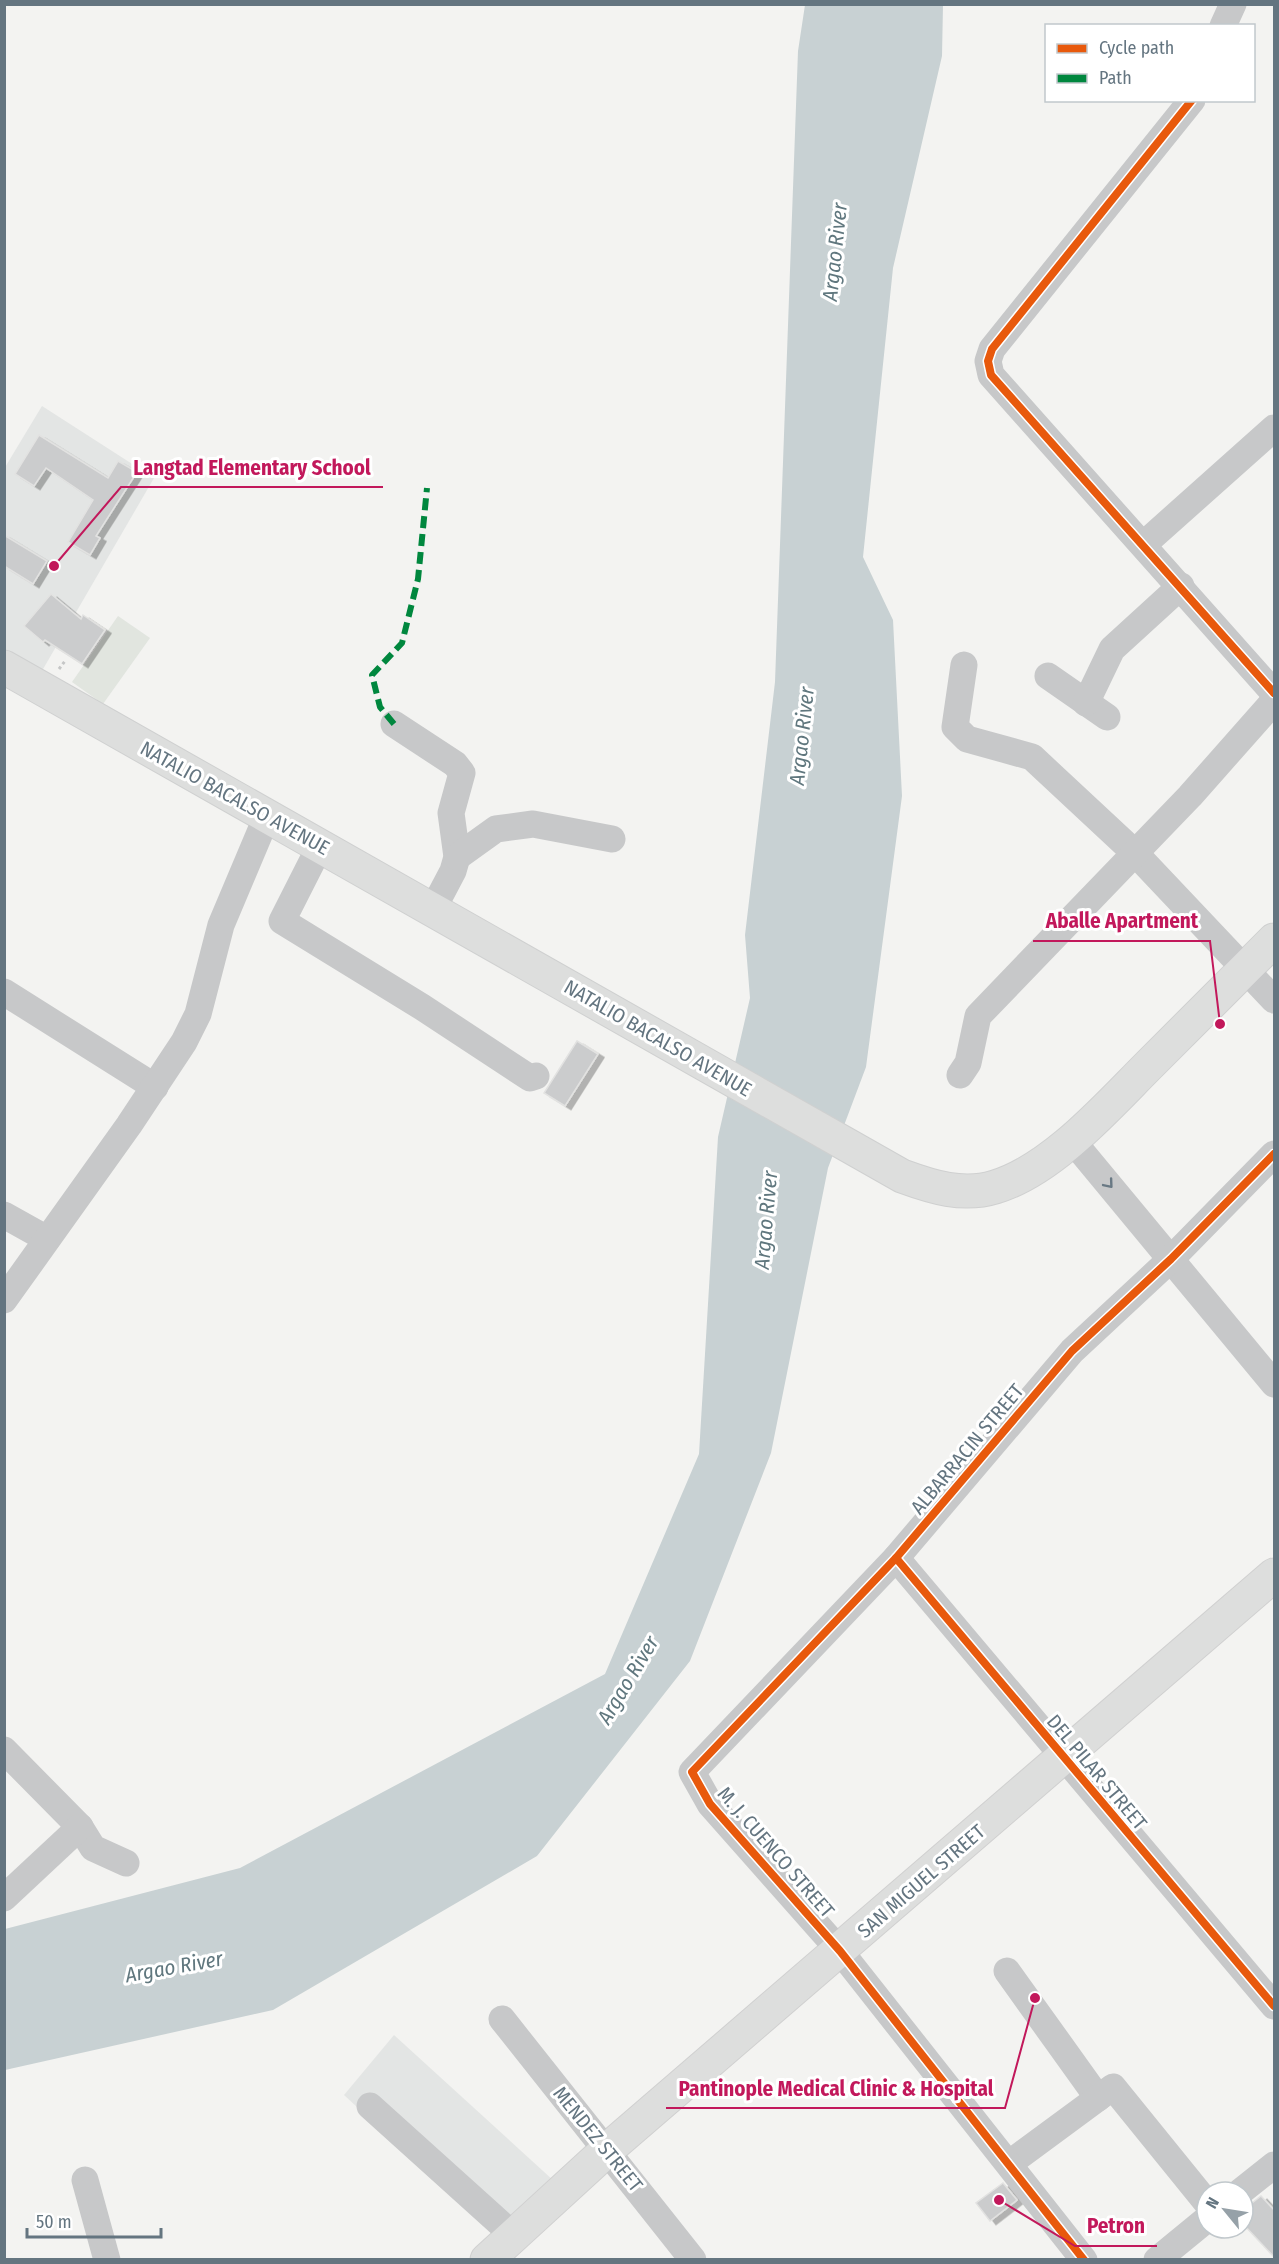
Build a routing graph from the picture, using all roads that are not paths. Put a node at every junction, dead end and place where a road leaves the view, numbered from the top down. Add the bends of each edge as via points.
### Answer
1 (1233, 4) edge
2 (1224, 24) edge
3 (1190, 102) edge
4 (1275, 429) edge
5 (1143, 545) junction
6 (1181, 586) junction
7 (964, 665) dead end
8 (4, 667) edge
9 (1048, 676) dead end
10 (1275, 693) edge
11 (1275, 701) edge
12 (394, 724) dead end
13 (267, 816) junction
14 (612, 839) dead end
15 (320, 846) junction
16 (1135, 853) junction
17 (457, 857) junction
18 (433, 909) junction
19 (1275, 940) edge
20 (1245, 969) junction
21 (4, 992) edge
22 (1275, 1000) edge
23 (960, 1075) dead end
24 (536, 1076) dead end
25 (155, 1088) junction
26 (1071, 1139) junction
27 (1275, 1154) edge
28 (4, 1215) edge
29 (47, 1239) junction
30 (1171, 1259) junction
31 (4, 1300) edge
32 (1275, 1384) edge
33 (896, 1558) junction
34 (1275, 1575) edge
35 (4, 1750) edge
36 (1064, 1758) junction
37 (692, 1772) joint
38 (80, 1827) junction
39 (126, 1863) dead end
40 (4, 1898) edge
41 (840, 1951) junction
42 (1007, 1971) dead end
43 (1275, 2006) edge
44 (502, 2019) dead end
45 (1098, 2098) junction
46 (370, 2106) dead end
47 (607, 2150) junction
48 (1010, 2163) junction
49 (1275, 2165) edge
50 (85, 2180) dead end
51 (1255, 2180) edge
52 (1195, 2188) edge
53 (1195, 2229) edge
54 (513, 2235) junction
55 (107, 2259) edge
56 (486, 2259) edge
57 (693, 2259) edge
58 (1084, 2259) edge
59 (1157, 2259) edge

1 - 2 street
3 - 5 street via 992,349 988,361 991,375
4 - 5 street
5 - 6 street
6 - 9 street via 1112,649 1096,710
6 - 10 street
7 - 16 street via 955,727 967,739 1032,757
8 - 13 main road, NATALIO BACALSO AVENUE
11 - 16 street
12 - 17 street via 462,773 451,813
13 - 15 main road, NATALIO BACALSO AVENUE
13 - 25 street via 221,926 198,1014
14 - 17 street via 533,824 496,829
15 - 18 main road, NATALIO BACALSO AVENUE
15 - 24 street via 282,921 530,1078
16 - 20 street
16 - 23 street via 978,1016 968,1063
17 - 18 street
18 - 26 main road, NATALIO BACALSO AVENUE via 902,1176 936,1188 967,1192 995,1188 1024,1176
19 - 20 main road, NATALIO BACALSO AVENUE
20 - 22 street
20 - 26 main road, NATALIO BACALSO AVENUE
21 - 25 street
25 - 29 street
26 -> 30 street
27 - 30 street, ALBARRACIN STREET
28 - 29 street
29 - 31 street
30 - 32 street
30 - 33 street, ALBARRACIN STREET via 1072,1351
33 - 36 street, DEL PILAR STREET
33 - 37 street, ALBARRACIN STREET
34 - 36 main road, SAN MIGUEL STREET
35 - 38 street
36 - 41 main road, SAN MIGUEL STREET
36 - 43 street, DEL PILAR STREET
37 - 41 street, M. J. CUENCO STREET via 710,1804
38 - 39 street via 93,1848
38 - 40 street
41 - 47 main road, SAN MIGUEL STREET
41 - 48 street, M. J. CUENCO STREET
42 - 45 street
44 - 47 street, MENDEZ STREET
45 - 48 street
45 - 52 street via 1113,2086
46 - 54 street
47 - 54 main road, SAN MIGUEL STREET
47 - 57 street, MENDEZ STREET
48 - 58 street, M. J. CUENCO STREET
49 - 51 street
50 - 55 street
53 - 59 street
54 - 56 main road, SAN MIGUEL STREET

